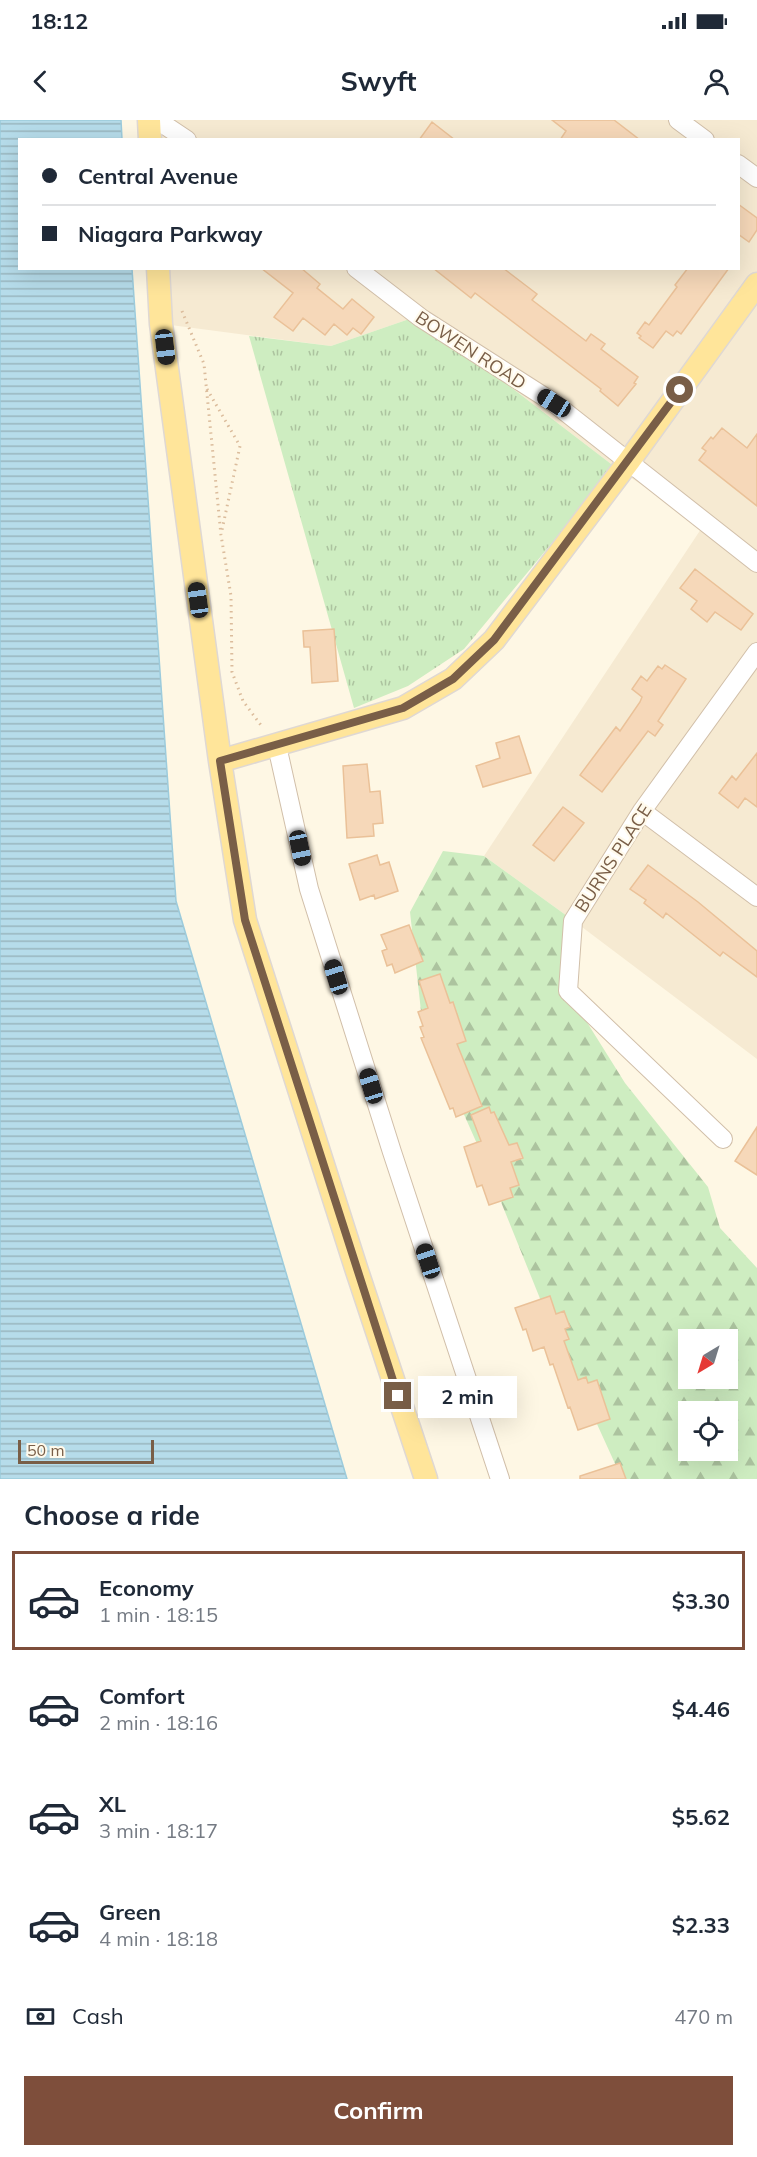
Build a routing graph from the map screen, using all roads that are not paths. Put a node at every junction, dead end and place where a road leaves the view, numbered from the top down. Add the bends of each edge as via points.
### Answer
1 (149, 120) edge
2 (157, 120) edge
3 (678, 120) edge
4 (150, 138) edge
5 (184, 138) edge
6 (702, 138) edge
7 (740, 165) edge
8 (757, 178) edge
9 (158, 270) edge
10 (359, 270) edge
11 (757, 284) edge
12 (629, 461) junction
13 (757, 563) edge
14 (757, 652) edge
15 (277, 746) junction
16 (220, 761) junction
17 (642, 811) junction
18 (757, 897) edge
19 (723, 1139) dead end
20 (426, 1479) edge
21 (500, 1479) edge

1 - 4 main road
2 - 5 street
3 - 6 street
7 - 8 street
9 - 16 main road via 161,324
10 - 12 street, BOWEN ROAD via 421,318 554,403
11 - 12 main road
12 - 13 street, BOWEN ROAD
12 - 15 main road via 494,640 453,679 403,708
14 - 17 street, BURNS PLACE
15 - 16 main road
15 - 21 street via 309,889
16 - 20 main road via 245,920
17 - 18 street
17 - 19 street, BURNS PLACE via 573,921 568,991

